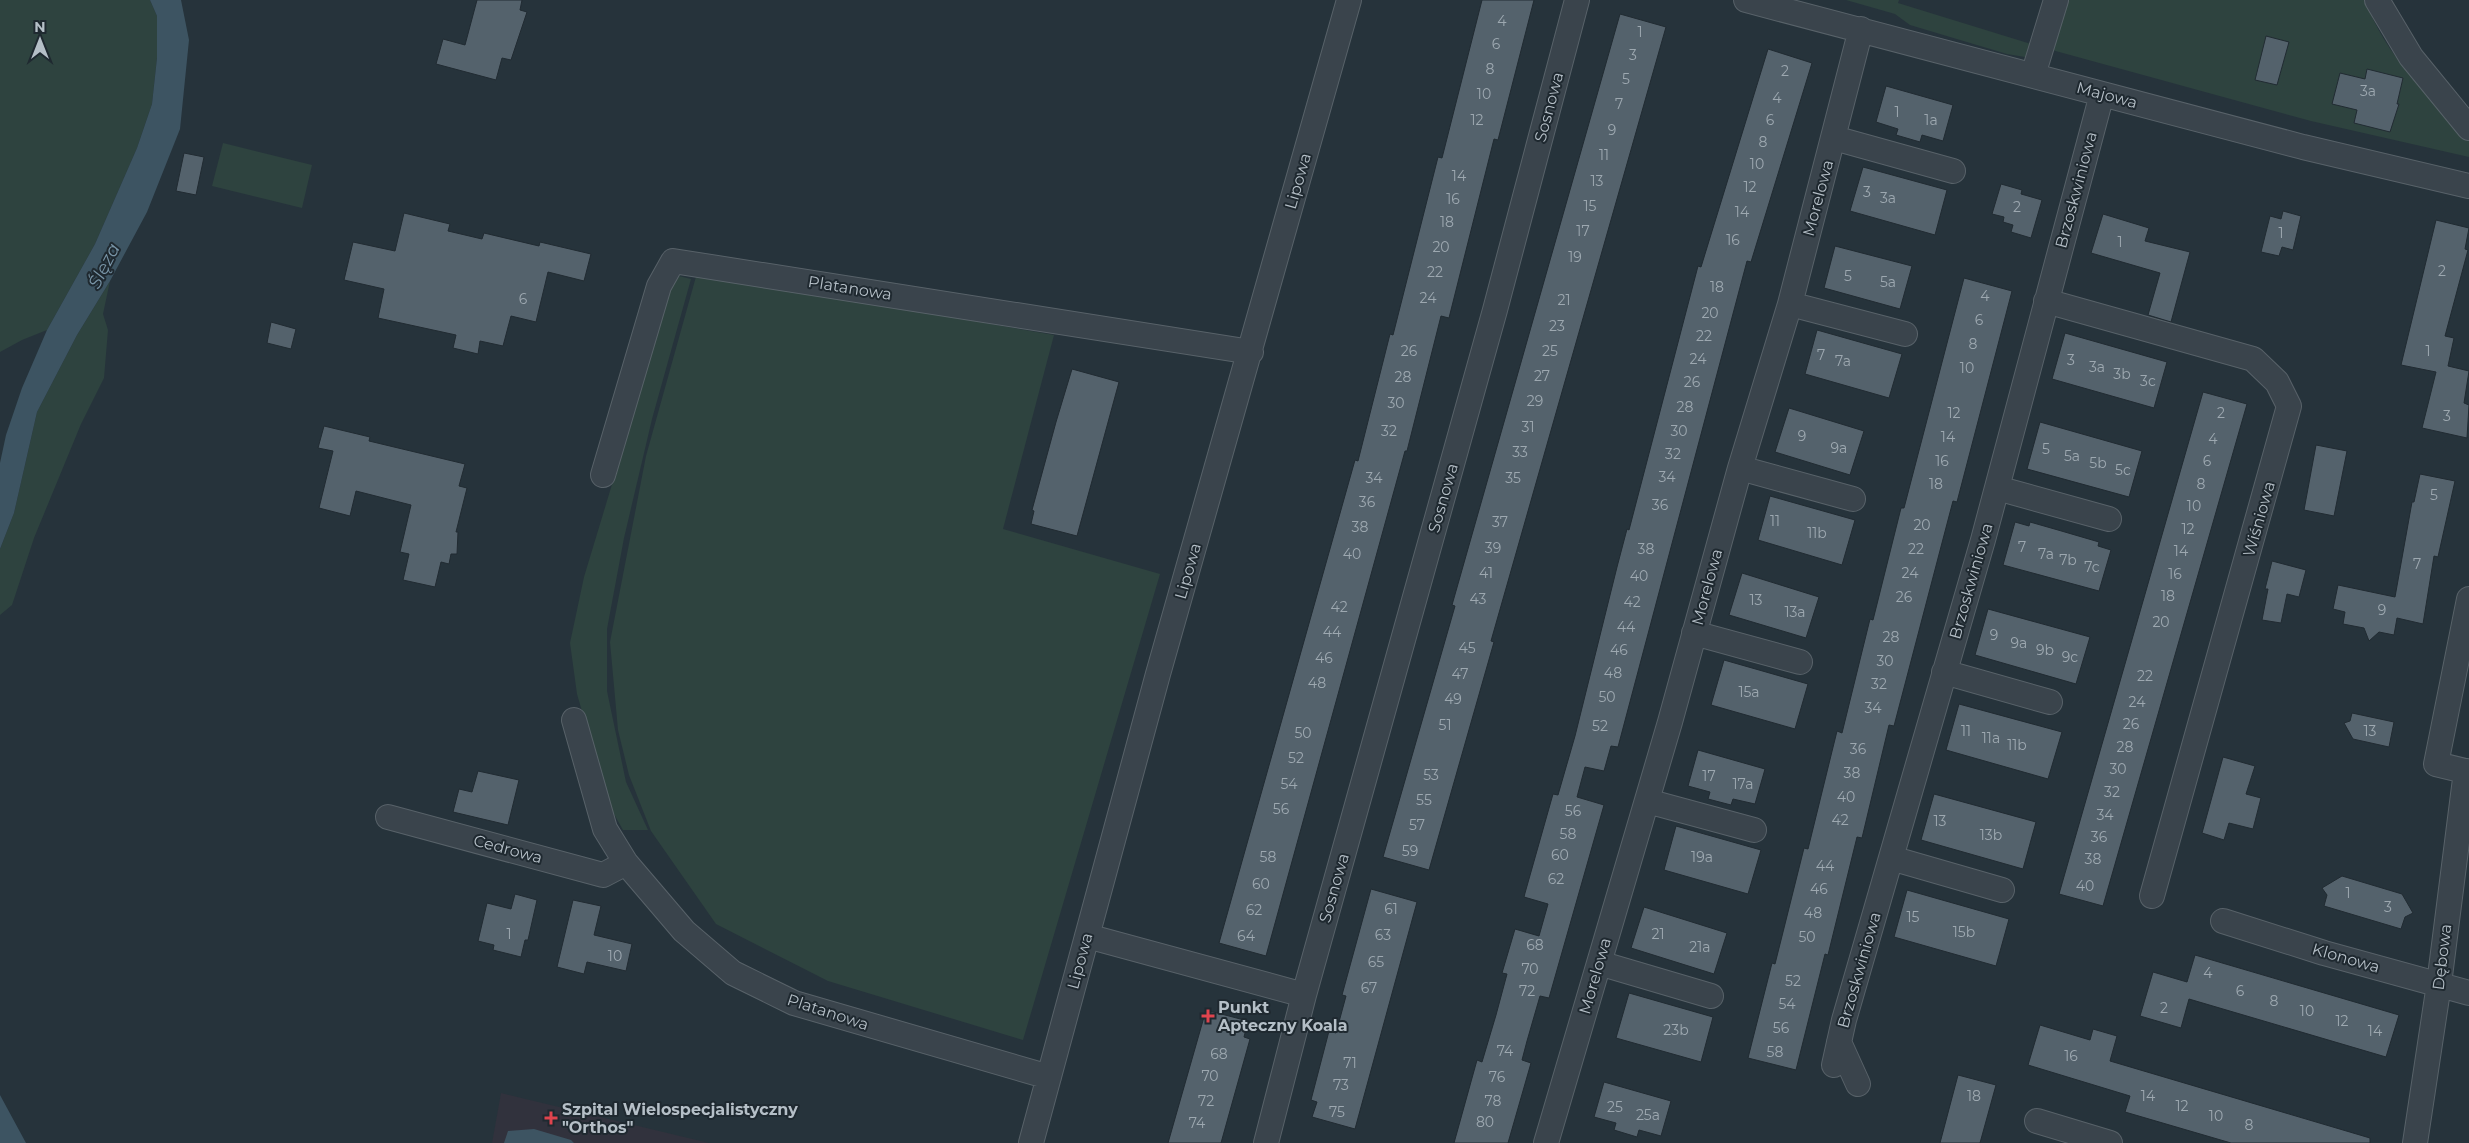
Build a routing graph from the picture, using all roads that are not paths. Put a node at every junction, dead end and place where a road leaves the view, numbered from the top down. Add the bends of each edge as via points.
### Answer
1 (1349, 0) edge
2 (1578, 0) edge
3 (1746, 0) edge
4 (2056, 0) edge
5 (2377, 0) edge
6 (1861, 29) junction
7 (2033, 76) junction
8 (2102, 94) junction
9 (2469, 128) edge
10 (1834, 138) junction
11 (1954, 171) dead end
12 (2469, 186) edge
13 (2046, 301) junction
14 (1790, 304) junction
15 (1905, 334) dead end
16 (1251, 352) junction
17 (1740, 468) junction
18 (603, 475) dead end
19 (1996, 488) junction
20 (1852, 499) dead end
21 (2109, 519) dead end
22 (2469, 599) edge
23 (1694, 633) junction
24 (1800, 662) dead end
25 (1944, 672) junction
26 (2050, 702) dead end
27 (574, 720) dead end
28 (2468, 771) edge
29 (1647, 801) junction
30 (388, 817) dead end
31 (1754, 830) dead end
32 (1890, 858) junction
33 (626, 864) junction
34 (2002, 890) dead end
35 (2152, 896) dead end
36 (2223, 921) dead end
37 (1087, 936) junction
38 (1599, 963) junction
39 (2439, 984) junction
40 (2469, 993) edge
41 (1304, 995) junction
42 (1711, 996) dead end
43 (1839, 1042) junction
44 (1834, 1065) dead end
45 (1049, 1078) junction
46 (1858, 1084) dead end
47 (2037, 1122) dead end
48 (1554, 1141) edge
49 (1031, 1143) edge
50 (1266, 1143) edge
51 (2110, 1143) edge
52 (2415, 1143) edge

1 - 16 street, Lipowa
2 - 41 street, Sosnowa via 1496,310
3 - 6 street, Majowa
4 - 7 street
5 - 9 street via 2412,56
6 - 7 street, Majowa
6 - 10 street, Morelowa
7 - 8 street, Majowa
8 - 12 street, Majowa via 2303,147
8 - 13 street, Brzoskwiniowa
10 - 11 street
10 - 14 street, Morelowa
13 - 19 street, Brzoskwiniowa
13 - 35 street, Wiśniowa via 2253,359 2277,382 2290,406
14 - 15 street
14 - 17 street, Morelowa
16 - 18 street, Platanowa via 673,261 659,286
16 - 37 street, Lipowa
17 - 20 street
17 - 23 street, Morelowa
19 - 21 street
19 - 25 street, Brzoskwiniowa
22 - 28 street via 2436,764
23 - 24 street
23 - 29 street, Morelowa
25 - 26 street
25 - 32 street, Brzoskwiniowa
27 - 33 street, Platanowa via 605,829
28 - 39 street, Dębowa
29 - 31 street
29 - 38 street, Morelowa
30 - 33 street, Cedrowa via 603,875
32 - 34 street
32 - 43 street, Brzoskwiniowa
33 - 45 street, Platanowa via 684,931 733,973 794,1003
36 - 39 street, Klonowa
37 - 41 street
37 - 45 street, Lipowa
38 - 42 street
38 - 48 street, Morelowa
39 - 40 street, Klonowa
39 - 52 street, Dębowa
41 - 50 street, Sosnowa
43 - 44 street, Brzoskwiniowa
43 - 46 street
45 - 49 street, Lipowa
47 - 51 street

